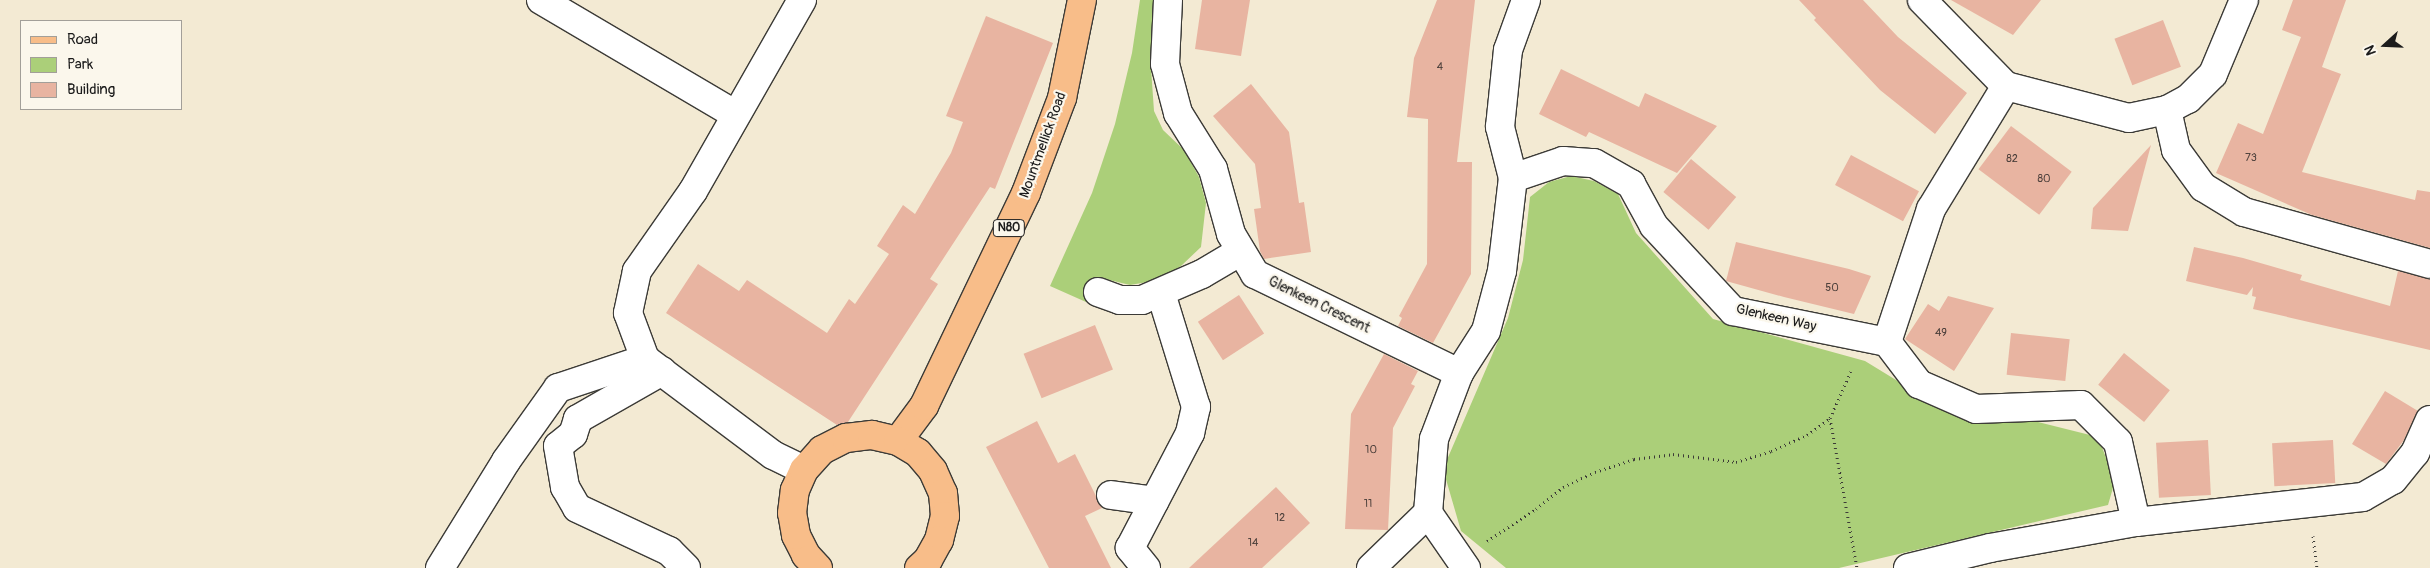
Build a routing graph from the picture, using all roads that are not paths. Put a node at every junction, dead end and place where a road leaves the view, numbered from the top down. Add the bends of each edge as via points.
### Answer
1 (541, 0) edge
2 (802, 0) edge
3 (1082, 0) edge
4 (1168, 0) edge
5 (1526, 0) edge
6 (1922, 0) edge
7 (2244, 0) edge
8 (2006, 86) junction
9 (2167, 110) junction
10 (736, 115) junction
11 (1513, 178) junction
12 (1241, 251) junction
13 (2430, 264) edge
14 (1098, 292) dead end
15 (1161, 293) junction
16 (1876, 340) junction
17 (653, 365) junction
18 (1459, 373) junction
19 (2430, 420) edge
20 (898, 441) junction
21 (804, 470) junction
22 (1111, 494) dead end
23 (1155, 501) junction
24 (1428, 514) junction
25 (2136, 522) junction
26 (1463, 563) edge
27 (929, 565) edge
28 (440, 568) edge
29 (686, 568) edge
30 (818, 568) edge
31 (1146, 568) edge
32 (1371, 568) edge
33 (1908, 568) edge

1 - 10 street
2 - 10 street
3 - 20 main road, Mountmellick Road / N80 via 1062,98 1026,193 924,406
4 - 12 street, Glenkeen Crescent via 1165,64 1178,113 1213,169 1230,234
5 - 11 street via 1508,50 1500,126
6 - 8 street
7 - 9 street via 2213,74 2188,100
8 - 9 street via 2129,118
8 - 16 street via 1931,210
9 - 13 street via 2176,150 2203,187 2244,212
10 - 17 street via 693,191 637,271 628,313
11 - 16 street, Glenkeen Way via 1563,161 1594,163 1631,184 1654,226 1733,310
11 - 18 street via 1502,271 1486,330
12 - 15 street
12 - 18 street, Glenkeen Crescent via 1255,274
14 - 15 street via 1120,300 1142,300
15 - 23 street via 1196,407 1190,433
16 - 25 street via 1919,384 1976,409 2081,405 2118,442
17 - 21 street via 773,456
17 - 28 street via 558,388 506,461
17 - 29 street via 578,419 573,434 558,446 565,487 577,508 669,551
18 - 24 street via 1434,440
19 - 25 street via 2415,453 2393,480 2363,497
20 - 21 main road via 872,435 846,438 822,450
20 - 27 main road via 918,453 933,471 943,493 945,516
21 - 30 main road via 795,490 792,512 796,535 806,555
22 - 23 street
23 - 31 street via 1130,548
24 - 26 street
24 - 32 street
25 - 33 street via 1990,548

